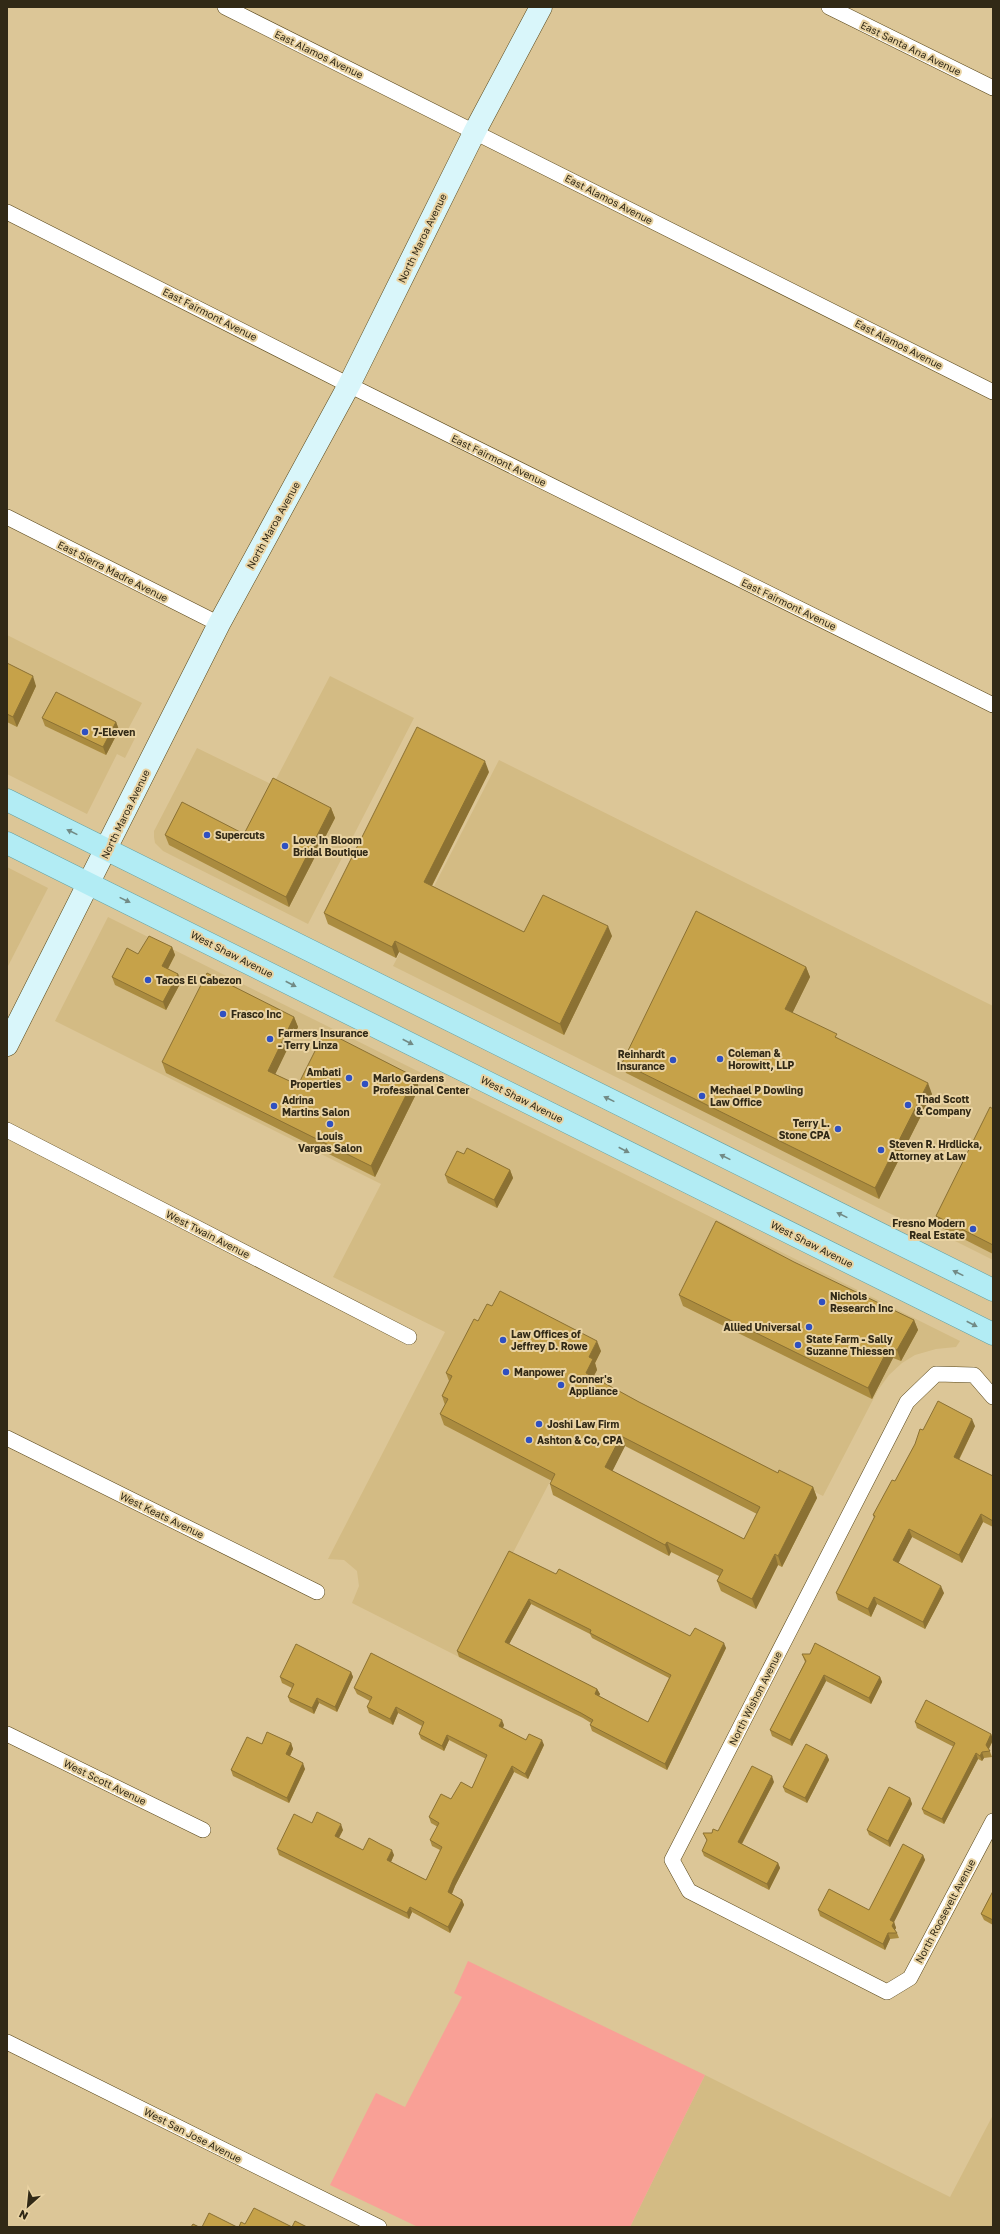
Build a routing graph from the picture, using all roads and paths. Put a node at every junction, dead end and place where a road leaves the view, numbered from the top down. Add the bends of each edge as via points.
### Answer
1 (225, 7) edge
2 (541, 7) edge
3 (829, 7) edge
4 (993, 88) edge
5 (475, 131) junction
6 (7, 212) edge
7 (349, 385) junction
8 (993, 392) edge
9 (7, 518) edge
10 (219, 624) junction
11 (993, 705) edge
12 (7, 800) edge
13 (7, 843) edge
14 (107, 850) junction
15 (90, 884) junction
16 (7, 1045) edge
17 (7, 1130) edge
18 (993, 1290) edge
19 (993, 1334) edge
20 (409, 1337) dead end
21 (993, 1397) edge
22 (7, 1438) edge
23 (317, 1592) dead end
24 (7, 1734) edge
25 (993, 1820) edge
26 (203, 1830) dead end
27 (887, 1992) joint
28 (7, 2042) edge
29 (379, 2227) edge

1 - 5 street, East Alamos Avenue
2 - 5 main road, North Maroa Avenue
3 - 4 street, East Santa Ana Avenue
5 - 7 main road, North Maroa Avenue
5 - 8 street, East Alamos Avenue
6 - 7 street, East Fairmont Avenue
7 - 10 main road, North Maroa Avenue
7 - 11 street, East Fairmont Avenue
9 - 10 street, East Sierra Madre Avenue
10 - 14 main road, North Maroa Avenue
14 -> 12 main road
13 - 15 main road, West Shaw Avenue
14 - 15 main road, North Maroa Avenue
18 -> 14 main road
15 - 16 main road, North Maroa Avenue
15 -> 19 main road, West Shaw Avenue
17 - 20 street, West Twain Avenue
21 - 27 street, North Wishon Avenue via 974,1375 936,1374 907,1402 672,1860 689,1891
22 - 23 street, West Keats Avenue
24 - 26 street, West Scott Avenue
25 - 27 street, North Roosevelt Avenue via 910,1978
28 - 29 street, West San Jose Avenue

